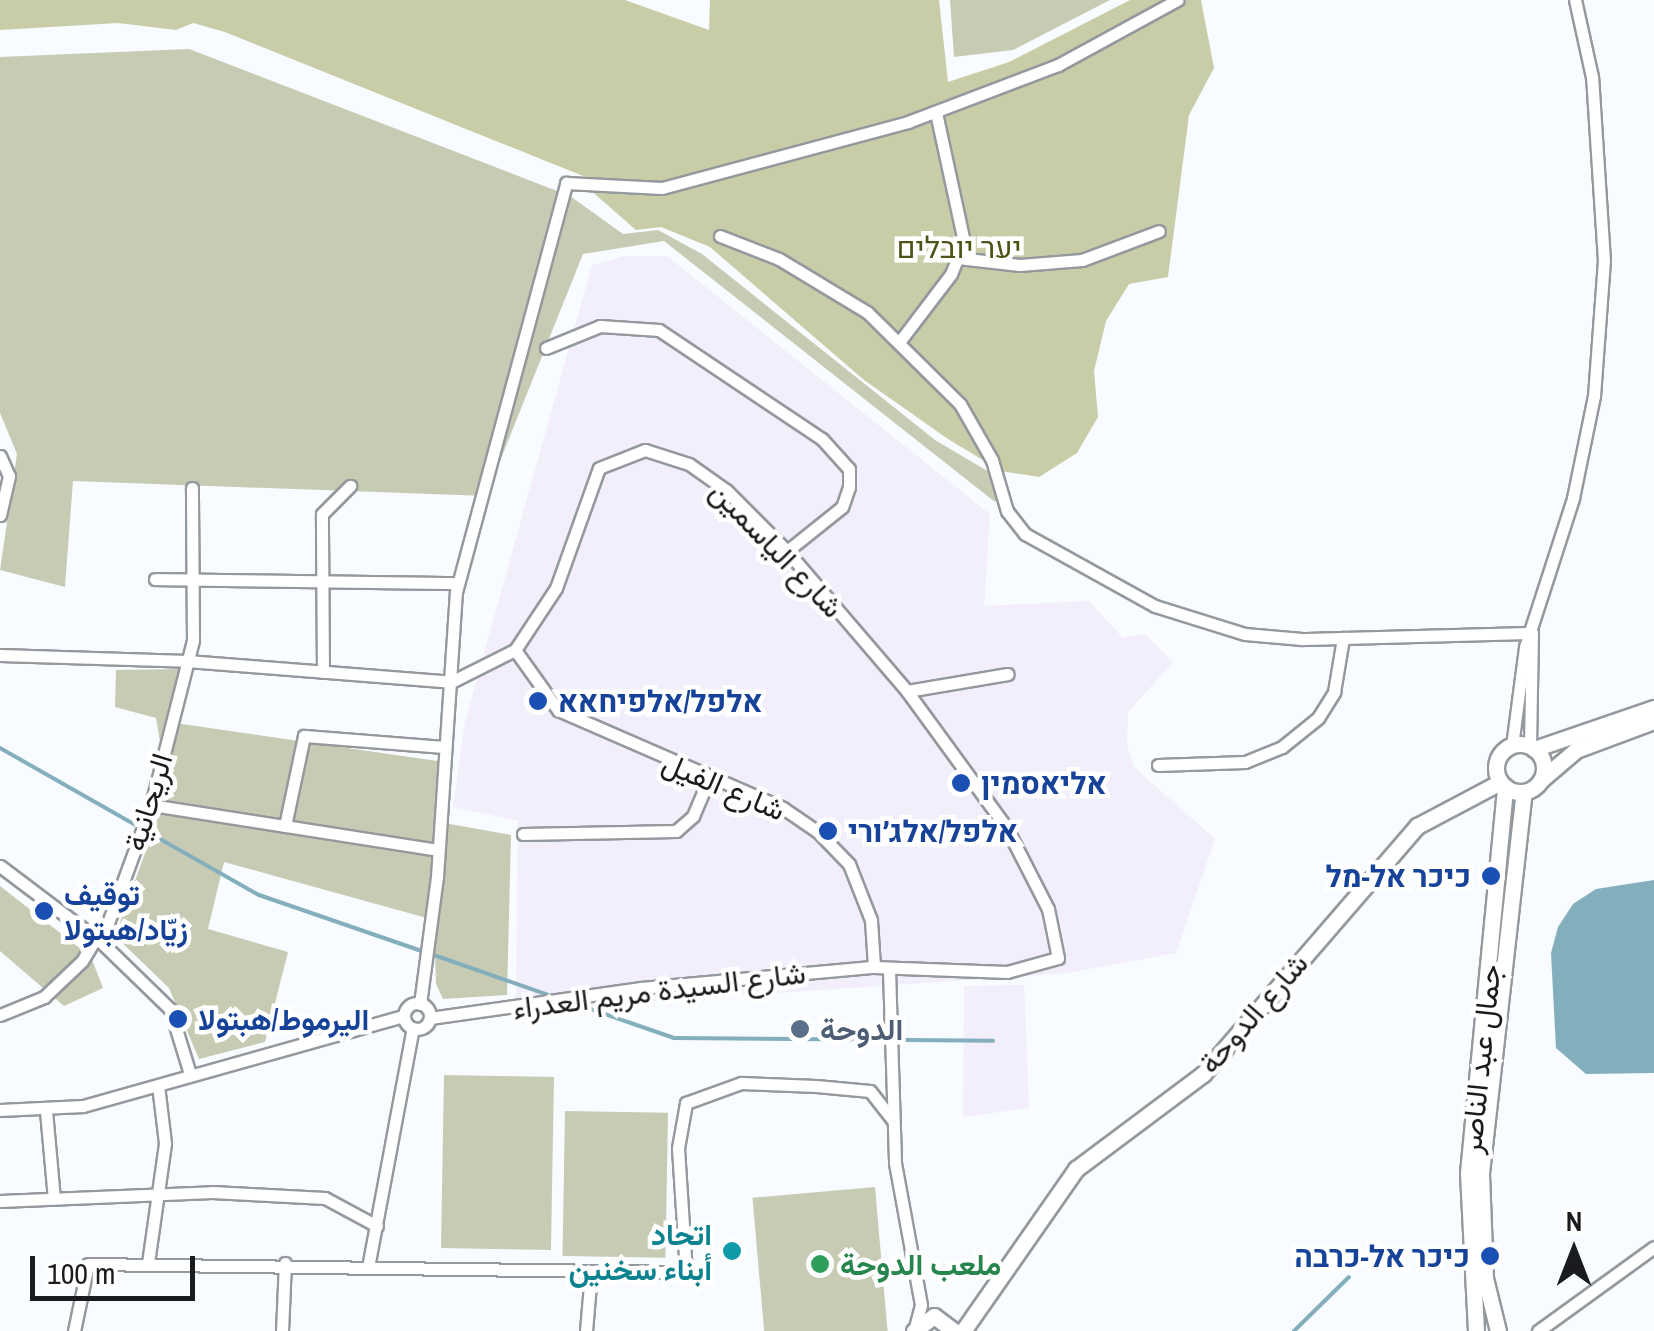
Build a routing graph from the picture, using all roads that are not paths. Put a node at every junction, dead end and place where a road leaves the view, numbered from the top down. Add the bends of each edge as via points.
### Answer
1 (1177, 0) edge
2 (1575, 0) edge
3 (936, 112) junction
4 (1159, 231) dead end
5 (720, 236) dead end
6 (958, 258) junction
7 (900, 341) junction
8 (546, 348) dead end
9 (0, 456) edge
10 (350, 486) dead end
11 (192, 488) dead end
12 (0, 515) edge
13 (787, 550) junction
14 (155, 579) dead end
15 (192, 579) junction
16 (321, 581) junction
17 (458, 583) junction
18 (1532, 633) junction
19 (1342, 638) junction
20 (515, 650) junction
21 (0, 655) edge
22 (187, 661) junction
23 (324, 672) junction
24 (1008, 674) dead end
25 (450, 682) junction
26 (907, 691) junction
27 (1654, 708) edge
28 (1654, 721) edge
29 (1512, 746) junction
30 (445, 747) junction
31 (1532, 748) junction
32 (1158, 765) dead end
33 (1542, 779) junction
34 (708, 781) junction
35 (1502, 784) junction
36 (1524, 792) junction
37 (151, 804) junction
38 (285, 826) junction
39 (523, 834) dead end
40 (439, 850) junction
41 (0, 866) edge
42 (98, 940) junction
43 (874, 966) junction
44 (889, 970) junction
45 (420, 1004) junction
46 (0, 1014) edge
47 (404, 1016) junction
48 (430, 1018) junction
49 (413, 1028) junction
50 (190, 1074) junction
51 (158, 1085) junction
52 (0, 1110) edge
53 (46, 1110) junction
54 (892, 1118) junction
55 (158, 1196) junction
56 (54, 1199) junction
57 (0, 1201) edge
58 (377, 1226) junction
59 (1652, 1253) edge
60 (369, 1262) junction
61 (148, 1263) junction
62 (285, 1263) junction
63 (592, 1273) junction
64 (920, 1288) junction
65 (1563, 1315) junction
66 (952, 1326) edge
67 (74, 1331) edge
68 (282, 1331) edge
69 (586, 1331) edge
70 (914, 1331) edge
71 (1476, 1331) edge
72 (1498, 1331) edge
73 (1538, 1331) edge
74 (1548, 1331) edge

1 - 3 street via 1058,65
2 - 18 street via 1592,77 1602,280 1594,396 1573,498
3 - 6 street via 964,225
3 - 17 street via 662,188 566,183
4 - 6 street via 1082,260
5 - 7 street via 824,284
6 - 7 street
7 - 19 street via 960,404 992,460 1007,511 1039,544 1155,606 1199,620 1246,634
8 - 13 street via 600,326 660,330 822,439 849,469 849,487 842,507
9 - 12 street via 9,476
10 - 16 street via 322,514
11 - 15 street, الريحانية
13 - 20 street, شارع الياسمين via 689,464 645,450 599,468 556,588
13 - 26 street, شارع الياسمين
14 - 15 street
15 - 16 street
15 - 22 street, الريحانية
16 - 17 street
16 - 23 street
17 - 25 street
18 - 19 street
18 - 29 street
18 - 31 street
19 - 32 street via 1334,692 1318,718 1282,747 1246,762
20 - 25 street
20 - 34 street, شارع الفيل via 558,710
21 - 22 street
22 - 23 street
22 - 37 street, الريحانية
23 - 25 street
24 - 26 street
25 - 30 street
26 - 44 street, شارع الياسمين via 1006,828 1048,908 1058,958 1007,972
27 - 31 street
28 - 33 street via 1576,750
29 - 31 street
29 - 35 street via 1498,761
30 - 38 street via 304,736
30 - 40 street
31 - 33 street via 1544,764
33 - 36 street
34 - 39 street via 693,816 676,831
34 - 43 street, شارع الفيل via 783,808 849,864 871,920
35 - 36 street
35 - 66 street, شارع الدوحة via 1417,826 1204,1074 1076,1168 982,1305
35 - 71 street, جمال عبد الناصر via 1468,1172
36 - 72 street, جمال عبد الناصر via 1481,1173 1485,1278
37 - 38 street
37 - 42 street, الريحانية
38 - 40 street
40 - 45 street
41 - 42 street
42 - 46 street, الريحانية via 44,997
42 - 50 street via 170,1009
43 - 44 street, شارع السيدة مريم العدراء
43 - 48 street, شارع السيدة مريم العدراء via 641,988
44 - 54 street
45 - 47 street via 410,1005
45 - 48 street
47 - 49 street
47 - 50 street
48 - 49 street
49 - 58 street
50 - 51 street
51 - 53 street
51 - 55 street via 165,1143
52 - 53 street
53 - 56 street
54 - 63 street via 870,1091 816,1086 741,1082 686,1103 678,1148 686,1272
54 - 64 street via 898,1190
55 - 56 street
55 - 58 street via 325,1198
55 - 61 street
56 - 57 street
58 - 60 street
59 - 65 street
60 - 62 street
60 - 63 street
61 - 62 street
61 - 67 street via 88,1264
62 - 68 street
63 - 69 street
64 - 66 street
64 - 70 street
65 - 73 street
65 - 74 street
66 - 70 street via 927,1318

